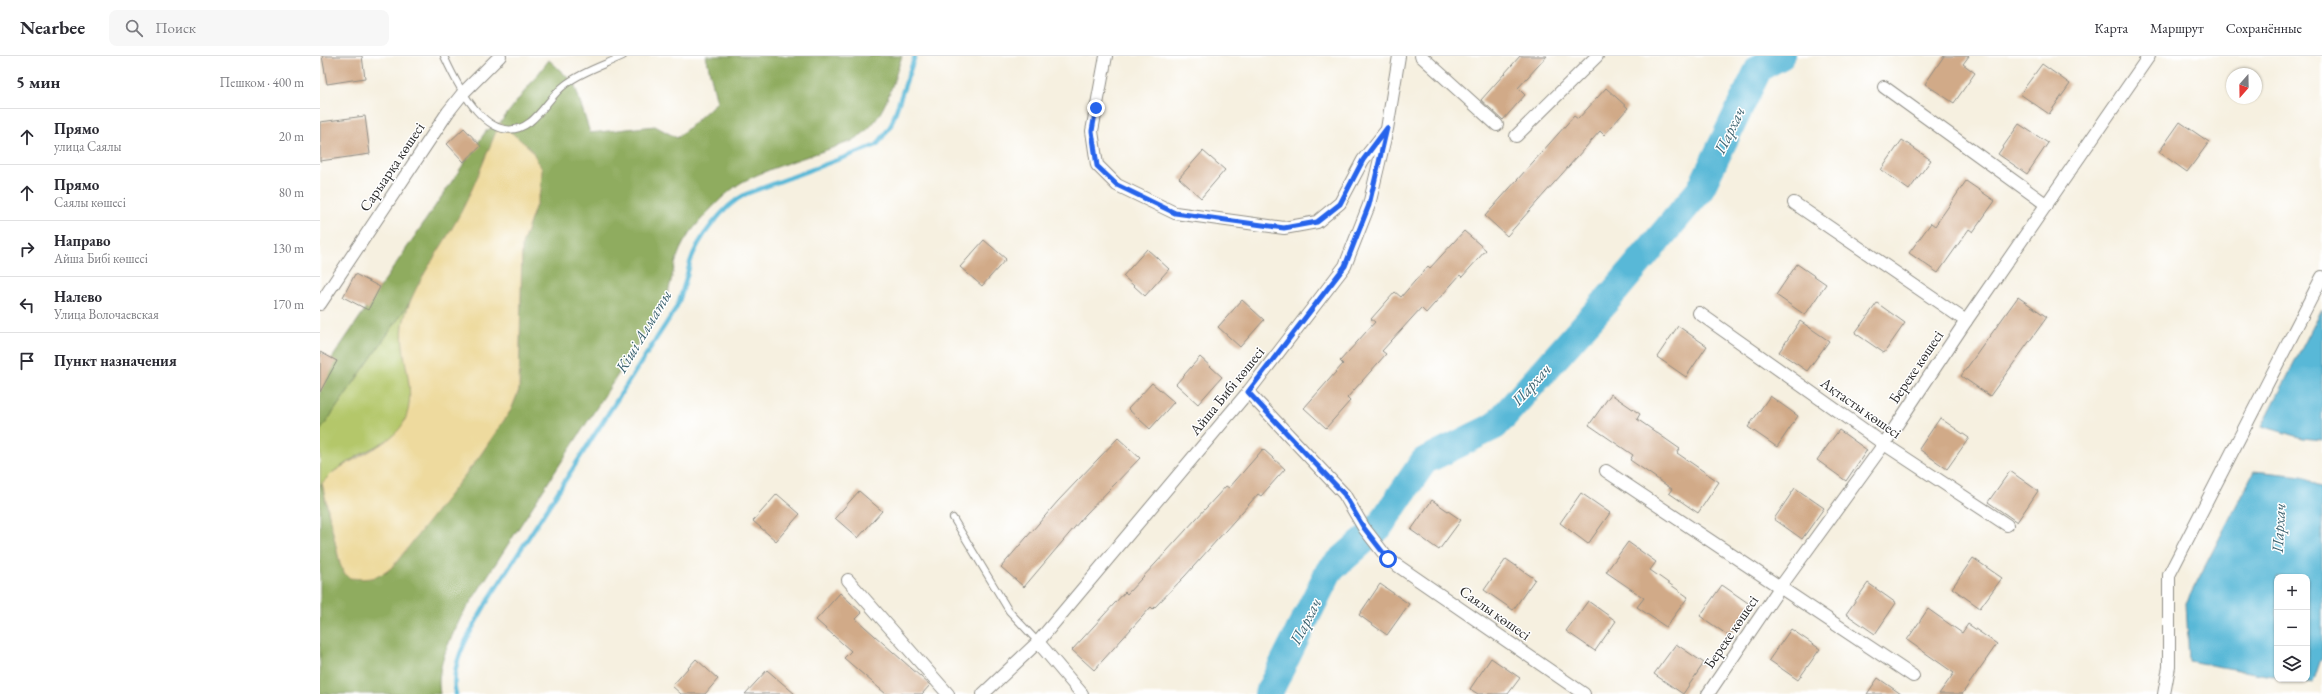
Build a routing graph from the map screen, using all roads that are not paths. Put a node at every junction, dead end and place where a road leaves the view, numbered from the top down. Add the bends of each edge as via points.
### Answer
1 (444, 56) edge
2 (500, 56) edge
3 (624, 56) edge
4 (1106, 56) edge
5 (1399, 56) edge
6 (1421, 56) edge
7 (1597, 56) edge
8 (2150, 56) edge
9 (1884, 87) dead end
10 (463, 93) junction
11 (1497, 125) dead end
12 (1387, 128) junction
13 (1516, 136) dead end
14 (1794, 203) dead end
15 (2048, 205) junction
16 (2322, 277) edge
17 (320, 304) edge
18 (1699, 313) dead end
19 (1966, 321) junction
20 (1248, 392) junction
21 (1884, 444) junction
22 (1606, 471) dead end
23 (953, 518) dead end
24 (2007, 526) dead end
25 (848, 580) dead end
26 (1781, 586) junction
27 (1038, 642) junction
28 (1913, 676) dead end
29 (948, 694) edge
30 (983, 694) edge
31 (1082, 694) edge
32 (1584, 694) edge
33 (1708, 694) edge
34 (2164, 694) edge

1 - 10 lane
2 - 10 street, Сарыарқа көшесі
3 - 10 lane via 565,84 531,121 514,130 504,130 487,121
4 - 12 street via 1092,131 1097,166 1117,185 1175,213 1284,228 1317,222 1340,204 1363,160
5 - 12 street, Айша Бибі көшесі
6 - 11 street
7 - 13 street
8 - 15 street, Береке көшесі
9 - 15 street
10 - 17 street, Сарыарқа көшесі
12 - 20 street, Айша Бибі көшесі via 1369,205 1345,266
14 - 19 street
15 - 19 street, Береке көшесі
16 - 34 street via 2169,575 2169,667
18 - 21 street, Ақтасты көшесі
19 - 21 street, Береке көшесі
20 - 27 street, Айша Бибі көшесі
20 - 32 street, Саялы көшесі via 1344,494 1364,528 1388,559
21 - 24 street, Ақтасты көшесі
21 - 26 street, Береке көшесі
22 - 26 street
23 - 27 lane via 1009,611
25 - 29 street
26 - 28 street
26 - 33 street, Береке көшесі
27 - 30 street, Айша Бибі көшесі
27 - 31 street

